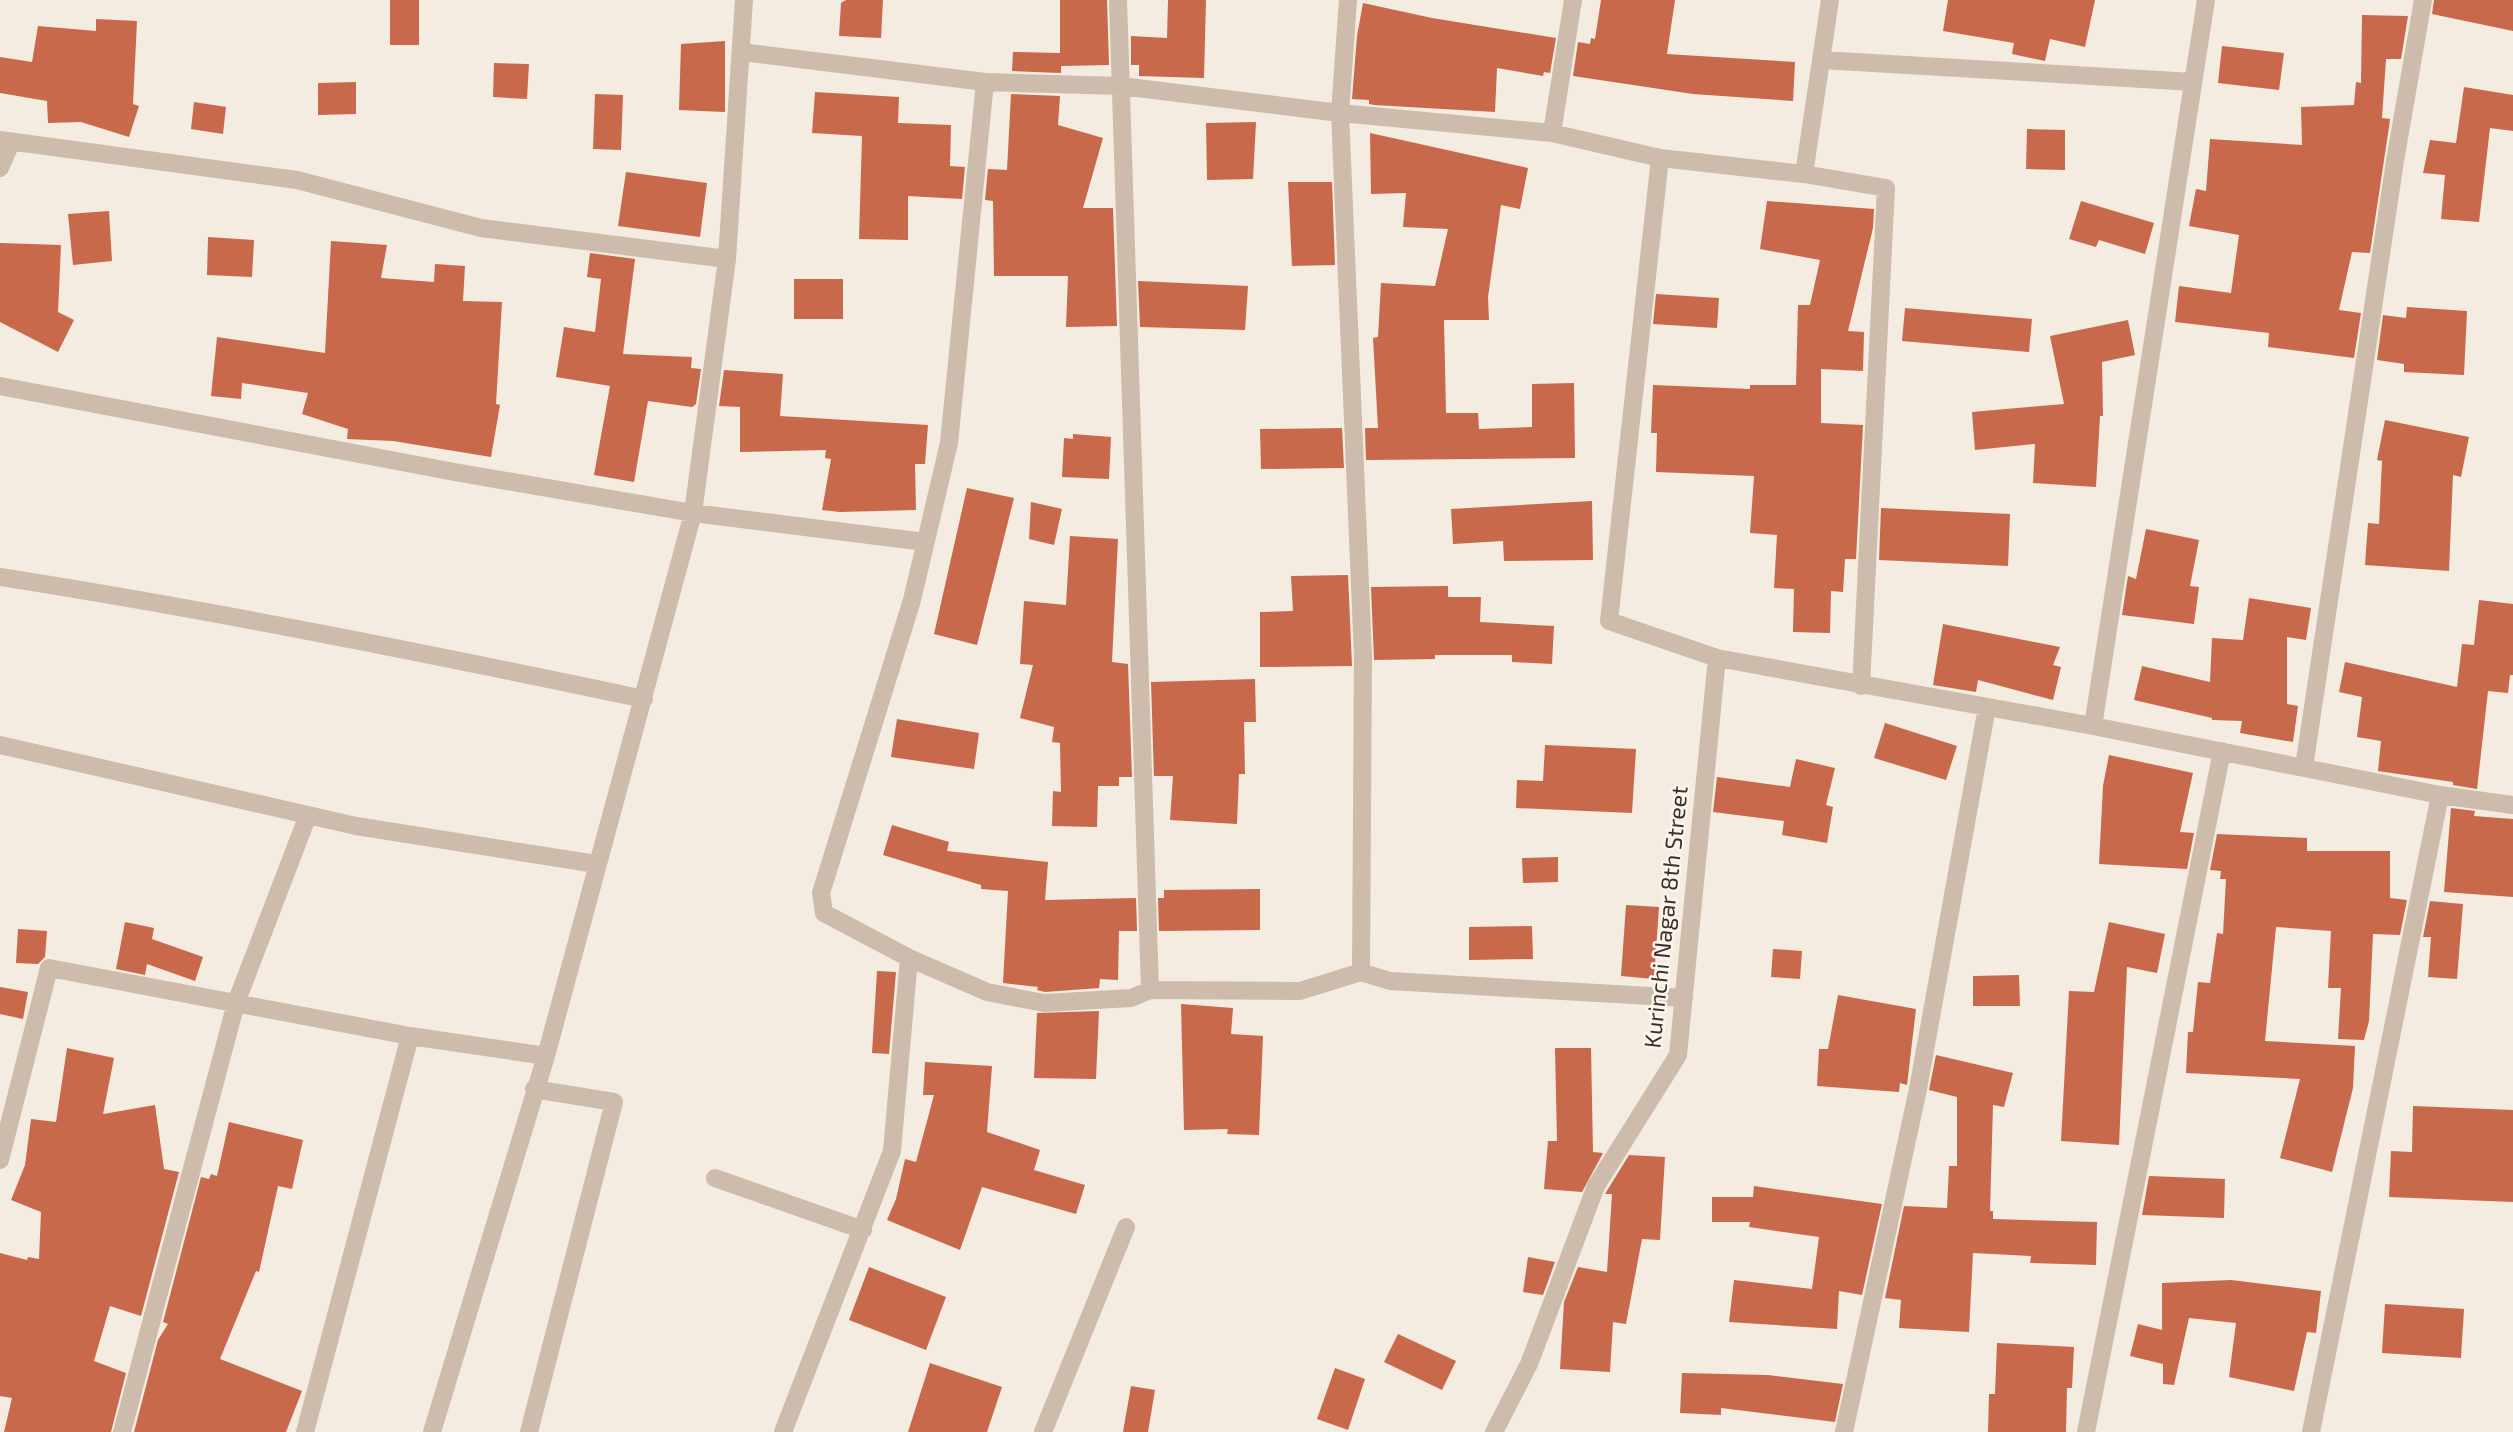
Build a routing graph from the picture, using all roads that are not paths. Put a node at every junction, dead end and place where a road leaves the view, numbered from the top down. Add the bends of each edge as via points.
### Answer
1 (744, 0) edge
2 (1118, 0) edge
3 (1348, 0) edge
4 (1573, 0) edge
5 (1830, 0) edge
6 (2206, 0) edge
7 (2423, 0) edge
8 (742, 52) junction
9 (1822, 60) junction
10 (985, 82) junction
11 (2193, 82) junction
12 (1121, 86) junction
13 (1340, 113) junction
14 (1552, 132) junction
15 (5, 142) edge
16 (1660, 158) junction
17 (0, 168) edge
18 (1804, 174) junction
19 (727, 259) junction
20 (0, 386) edge
21 (693, 513) junction
22 (925, 542) junction
23 (0, 577) edge
24 (1717, 658) junction
25 (1861, 686) junction
26 (644, 699) junction
27 (1987, 707) junction
28 (2093, 726) junction
29 (0, 745) edge
30 (2222, 751) junction
31 (2304, 767) junction
32 (2440, 794) junction
33 (2513, 805) edge
34 (308, 815) junction
35 (596, 864) junction
36 (909, 958) junction
37 (1361, 972) junction
38 (1150, 990) junction
39 (1684, 998) junction
40 (236, 1003) junction
41 (410, 1036) junction
42 (546, 1056) junction
43 (534, 1089) junction
44 (0, 1160) edge
45 (715, 1178) dead end
46 (1126, 1227) dead end
47 (863, 1230) junction
48 (122, 1432) edge
49 (305, 1432) edge
50 (432, 1432) edge
51 (529, 1432) edge
52 (783, 1432) edge
53 (1043, 1432) edge
54 (1494, 1432) edge
55 (1844, 1432) edge
56 (2086, 1432) edge
57 (2311, 1432) edge

1 - 8 street
2 - 12 street
3 - 13 street
4 - 14 street
5 - 9 street
6 - 11 street
7 - 31 street
8 - 10 street
8 - 19 street
9 - 11 street
9 - 18 street
10 - 12 street
10 - 22 street via 949,443
11 - 28 street
12 - 13 street
12 - 38 street
13 - 14 street
13 - 37 street via 1363,656
14 - 16 street
15 - 17 street
15 - 19 street via 297,180 481,228
16 - 18 street
16 - 24 street via 1609,621
18 - 25 street via 1886,188
19 - 21 street
20 - 21 street
21 - 22 street
21 - 26 street
22 - 36 street via 912,600 821,893 824,913
23 - 26 street via 163,602
24 - 25 street
24 - 39 street, Kurinchi Nagar 8th Street
25 - 27 street
26 - 35 street
27 - 28 street
27 - 55 street via 1918,1089
28 - 30 street
29 - 34 street
30 - 31 street
30 - 56 street
31 - 32 street
32 - 33 street
32 - 57 street
34 - 35 street
34 - 40 street
35 - 42 street
36 - 38 street via 987,992 1044,1003 1131,998
36 - 47 street via 892,1151
37 - 38 street via 1300,991
37 - 39 street via 1390,981
39 - 54 street, Kurinchi Nagar 8th Street via 1678,1055 1596,1186 1529,1364
40 - 41 street
40 - 44 street via 49,968
40 - 48 street
41 - 42 street
41 - 49 street
42 - 43 street
43 - 50 street
43 - 51 street via 614,1102
45 - 47 street
46 - 53 street
47 - 52 street

